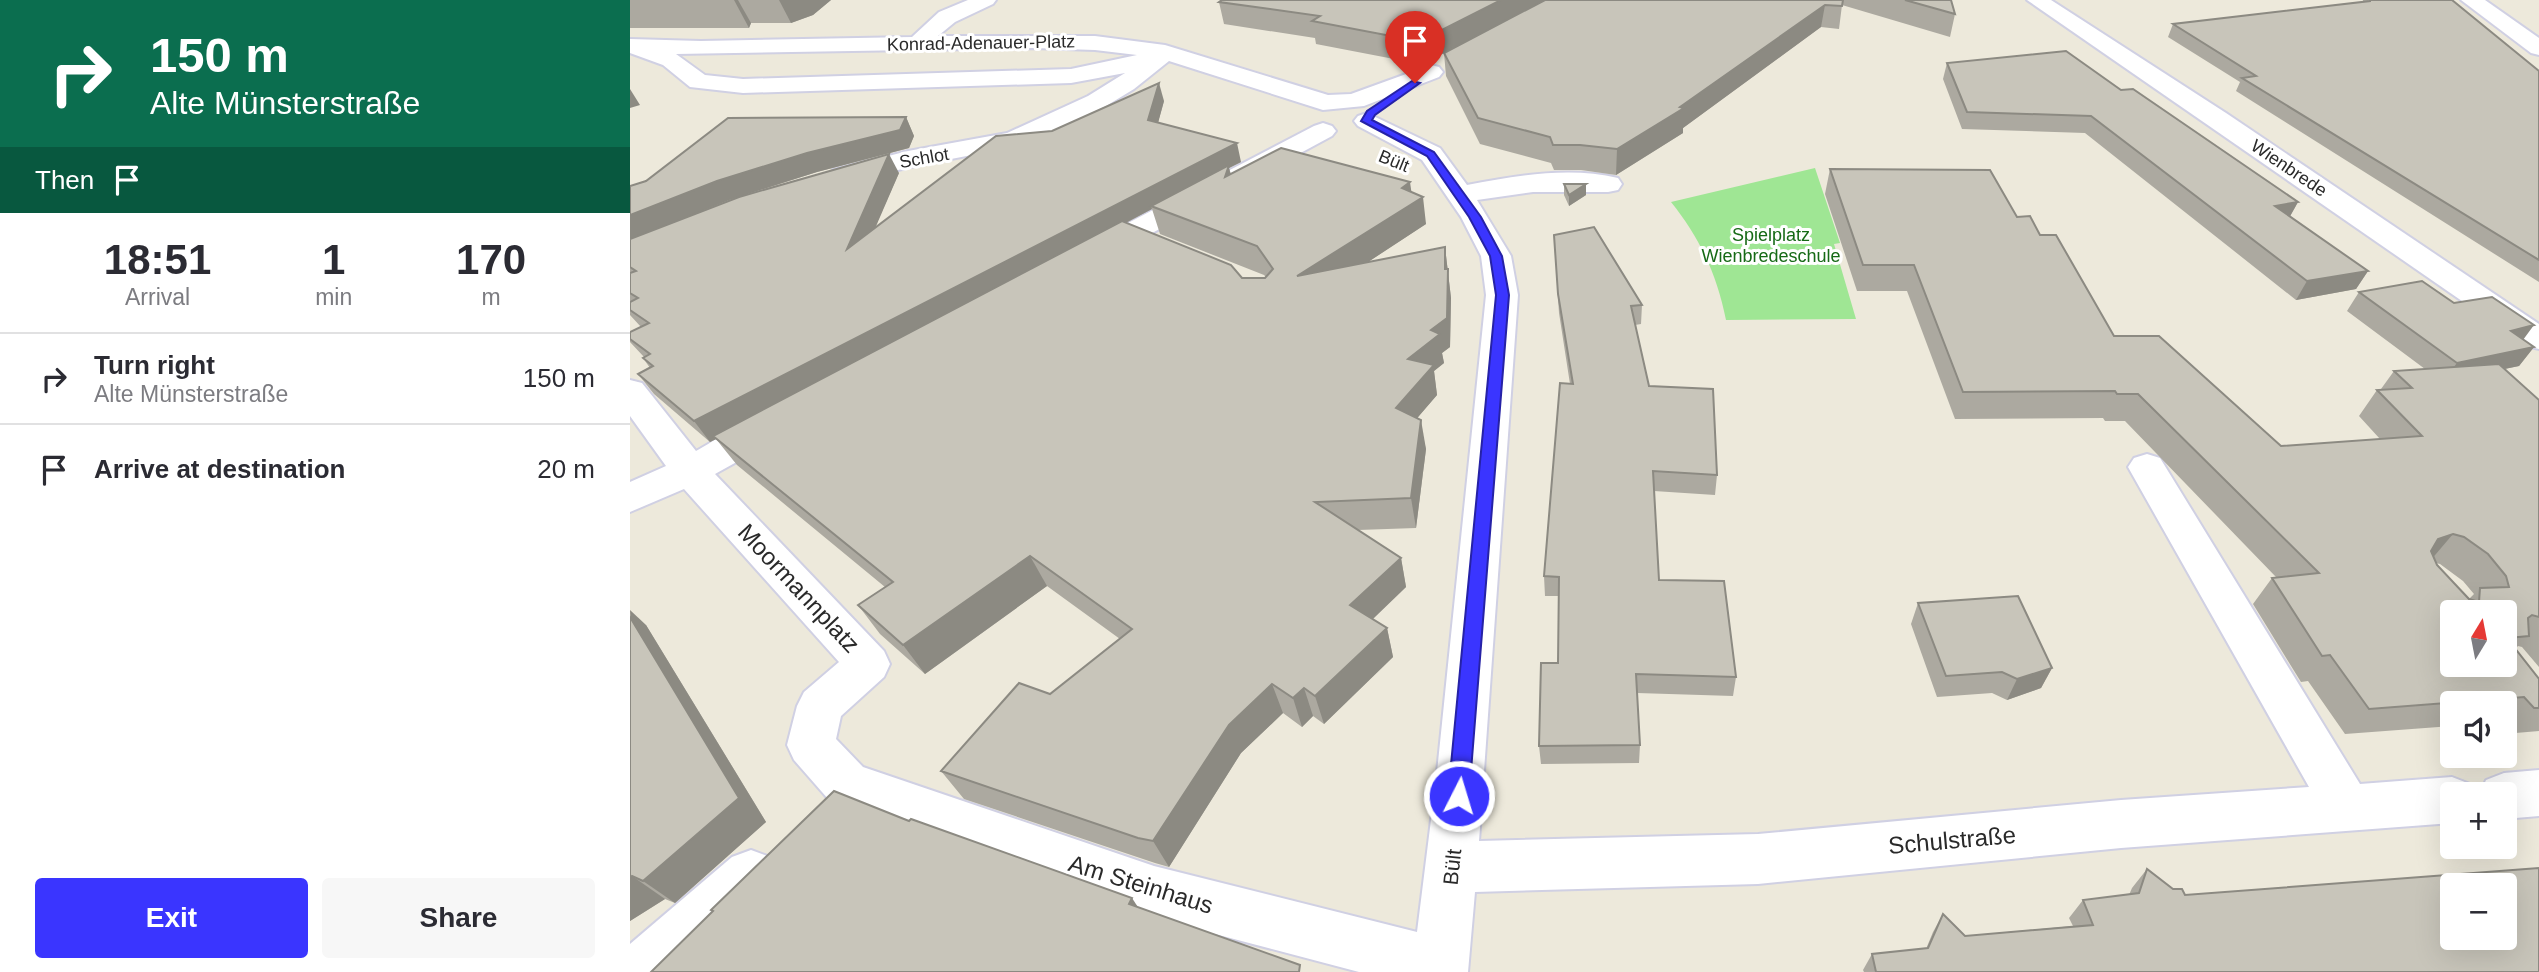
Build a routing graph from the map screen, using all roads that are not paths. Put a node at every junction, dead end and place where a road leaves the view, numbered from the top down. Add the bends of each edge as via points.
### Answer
1 (986, 0) edge
2 (2037, 0) edge
3 (2471, 0) edge
4 (918, 43) junction
5 (630, 47) edge
6 (2539, 48) edge
7 (630, 58) edge
8 (682, 60) junction
9 (1153, 60) junction
10 (1454, 60) edge
11 (1343, 122) junction
12 (1379, 155) dead end
13 (816, 184) edge
14 (1608, 184) dead end
15 (1457, 191) junction
16 (1128, 234) junction
17 (1165, 249) edge
18 (1067, 267) edge
19 (2539, 339) edge
20 (630, 391) edge
21 (800, 411) edge
22 (2147, 467) dead end
23 (690, 471) junction
24 (630, 498) edge
25 (2539, 793) edge
26 (2517, 795) edge
27 (2440, 801) edge
28 (2347, 807) junction
29 (817, 812) junction
30 (1452, 867) junction
31 (1441, 969) edge
32 (640, 972) edge

1 - 4 street via 947,17
2 - 19 street, Wienbrede
3 - 6 street
4 - 5 street, Konrad-Adenauer-Platz
4 - 9 street, Konrad-Adenauer-Platz via 1094,43
5 - 8 street
7 - 8 street
8 - 9 street via 698,82 743,86 1071,76
9 - 11 street, Konrad-Adenauer-Platz
9 - 11 street via 1203,64 1324,102
9 - 13 street, Schlot via 1126,84 1084,109 1014,140 908,159
10 - 11 street
11 - 15 street, Bült via 1431,154
11 - 16 street
12 - 15 street, Bült
14 - 15 street via 1571,180
15 - 30 street, Bült via 1496,256 1502,295
16 - 17 street
16 - 18 street
20 - 23 street
21 - 23 street
22 - 28 street
23 - 24 street
23 - 29 street, Moormannplatz via 868,663 820,706 811,745
25 - 26 street
27 - 28 street, Schulstraße
28 - 30 street, Schulstraße via 1758,859
29 - 31 street, Am Steinhaus via 1154,892
29 - 32 street
30 - 31 street, Bült

